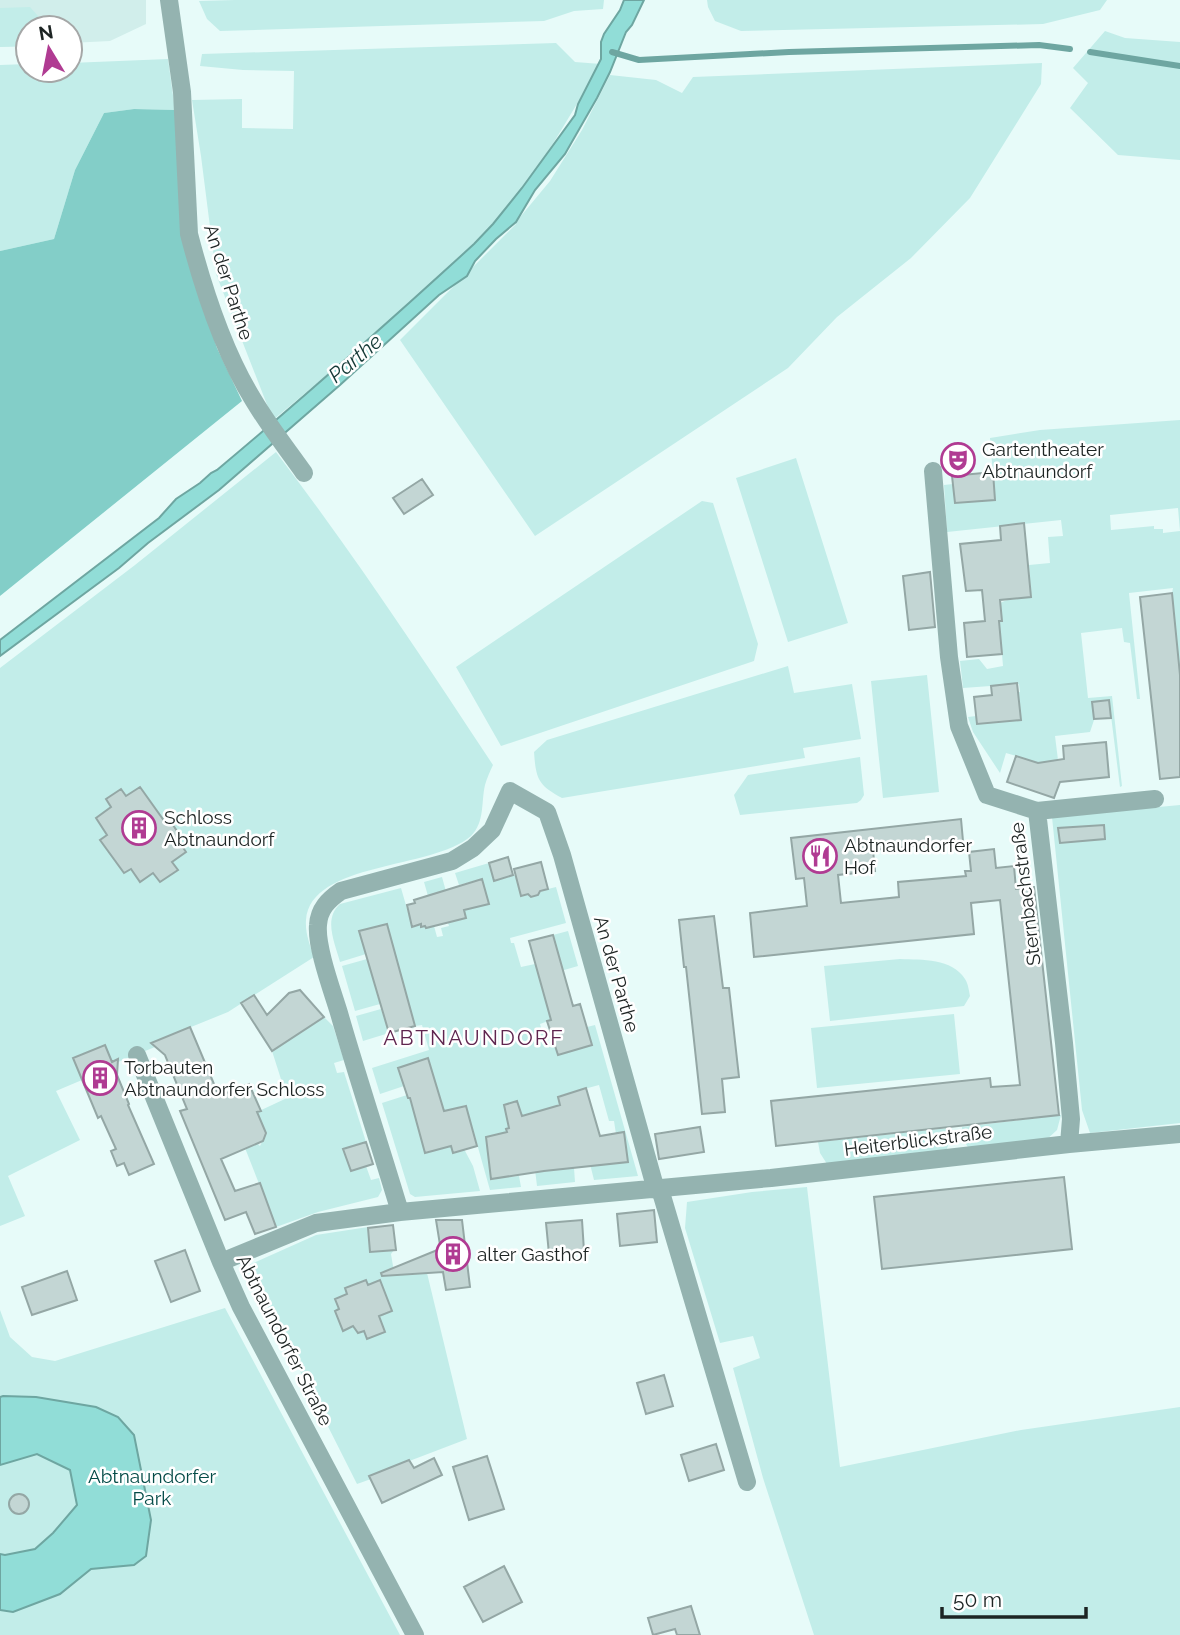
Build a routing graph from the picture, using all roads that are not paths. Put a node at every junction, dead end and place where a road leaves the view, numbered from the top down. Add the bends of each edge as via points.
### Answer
1 (169, 0) edge
2 (933, 471) dead end
3 (304, 472) dead end
4 (1155, 799) dead end
5 (1037, 811) junction
6 (137, 1055) dead end
7 (1180, 1134) edge
8 (1069, 1144) junction
9 (658, 1189) junction
10 (400, 1212) junction
11 (221, 1262) junction
12 (747, 1482) dead end
13 (415, 1635) edge

1 - 3 street, An der Parthe via 182,92 189,234 222,338 253,400
2 - 5 street, Sternbachstraße via 958,726 987,795
4 - 5 street
5 - 8 street, Sternbachstraße via 1072,1119
6 - 11 street, Abtnaundorfer Straße
7 - 8 street, Heiterblickstraße
8 - 9 street, Heiterblickstraße
9 - 10 street, Heiterblickstraße
9 - 10 street, An der Parthe via 547,813 510,791 492,830 473,848 452,861 341,891 321,910 318,934 327,975
9 - 12 street
10 - 11 street, Heiterblickstraße via 316,1223
11 - 13 street, Abtnaundorfer Straße

